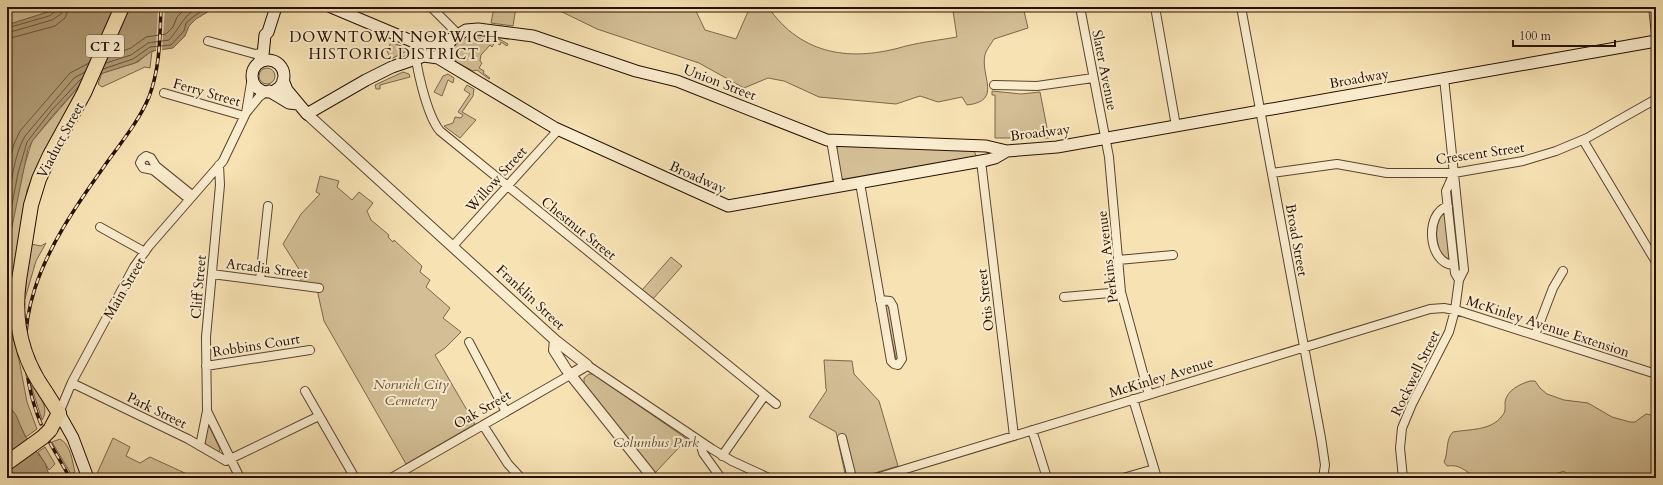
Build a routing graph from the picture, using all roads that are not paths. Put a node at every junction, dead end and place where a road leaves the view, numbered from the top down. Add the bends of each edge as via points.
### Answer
1 (122, 7) edge
2 (276, 7) edge
3 (332, 7) edge
4 (431, 7) edge
5 (1080, 7) edge
6 (1155, 7) edge
7 (1241, 7) edge
8 (1652, 7) edge
9 (268, 32) junction
10 (1656, 34) edge
11 (456, 36) junction
12 (208, 41) dead end
13 (1656, 41) edge
14 (415, 42) junction
15 (264, 49) junction
16 (415, 58) junction
17 (259, 62) junction
18 (447, 62) junction
19 (278, 64) junction
20 (252, 77) junction
21 (1093, 78) junction
22 (1444, 78) junction
23 (283, 80) junction
24 (994, 85) dead end
25 (268, 91) junction
26 (164, 93) dead end
27 (1656, 99) edge
28 (298, 104) junction
29 (1260, 111) junction
30 (245, 114) junction
31 (307, 114) junction
32 (1176, 126) junction
33 (559, 129) junction
34 (1105, 138) junction
35 (831, 140) junction
36 (1583, 140) junction
37 (1007, 151) junction
38 (982, 161) junction
39 (219, 165) junction
40 (1272, 173) junction
41 (1454, 173) junction
42 (860, 183) junction
43 (507, 187) junction
44 (839, 187) junction
45 (191, 197) junction
46 (268, 206) dead end
47 (1448, 206) junction
48 (100, 227) dead end
49 (453, 246) junction
50 (145, 252) junction
51 (1173, 255) dead end
52 (1118, 260) junction
53 (1656, 262) edge
54 (1454, 265) junction
55 (1563, 271) dead end
56 (212, 274) junction
57 (260, 280) junction
58 (1460, 280) junction
59 (319, 288) dead end
60 (1121, 292) junction
61 (1064, 298) dead end
62 (880, 300) junction
63 (1455, 310) junction
64 (1536, 335) junction
65 (555, 340) junction
66 (468, 342) dead end
67 (1304, 347) junction
68 (310, 350) dead end
69 (587, 364) junction
70 (206, 366) junction
71 (1656, 374) edge
72 (570, 375) junction
73 (72, 383) junction
74 (305, 391) dead end
75 (1150, 394) junction
76 (765, 395) junction
77 (1133, 399) junction
78 (776, 404) dead end
79 (207, 411) junction
80 (506, 412) junction
81 (59, 413) junction
82 (319, 416) junction
83 (483, 424) junction
84 (1032, 430) junction
85 (1014, 436) junction
86 (842, 438) dead end
87 (700, 442) junction
88 (200, 446) junction
89 (722, 456) junction
90 (231, 460) junction
91 (7, 463) edge
92 (1154, 468) junction
93 (890, 476) edge
94 (88, 478) edge
95 (240, 478) edge
96 (355, 478) edge
97 (391, 478) edge
98 (521, 478) edge
99 (653, 478) edge
100 (721, 478) edge
101 (769, 478) edge
102 (852, 478) edge
103 (876, 478) edge
104 (1047, 478) edge
105 (1124, 478) edge
106 (1157, 478) edge
107 (1323, 478) edge
108 (1403, 478) edge

1 - 81 highway, Viaduct Street / CT 2, bridge via 88,85 37,183 29,214 16,315 20,341 31,368
2 - 9 main road
3 - 14 main road
4 - 11 street
5 - 21 street, Slater Avenue
6 - 32 street
7 - 29 street, Broad Street
8 - 10 street
9 - 15 main road via 265,36
9 - 19 main road via 273,55
11 - 14 main road via 442,43
11 - 18 main road via 446,49
11 - 35 main road, Union Street via 466,30 478,29 544,39 632,70 677,81
12 - 15 street via 254,54 260,54
13 - 22 main road, Broadway
14 - 16 street, Chestnut Street
15 - 17 main road
16 - 18 main road, Broadway via 429,56
16 - 31 main road via 374,76
16 - 43 street, Chestnut Street via 436,127
17 - 19 main road via 269,60
17 - 20 main road
18 - 33 main road, Broadway
19 - 23 main road via 283,71
20 - 25 main road via 258,88
20 - 30 street, Main Street
21 - 24 street via 1037,86
21 - 34 street, Slater Avenue
22 - 29 main road, Broadway
22 - 41 street, Rockwell Street
23 - 25 main road via 278,87
23 - 28 main road, Franklin Street via 285,87
25 - 28 main road, Franklin Street via 289,103
25 - 30 street, Main Street via 257,99
26 - 30 street, Ferry Street
27 - 36 street, Crescent Street
28 - 31 main road, Franklin Street
29 - 32 main road, Broadway
29 - 40 street, Broad Street
30 - 39 street, Main Street
31 - 49 street, Franklin Street
32 - 34 main road, Broadway
33 - 43 street, Willow Street
33 - 44 main road, Broadway via 728,206
34 - 37 main road, Broadway via 1058,147
34 - 52 street, Perkins Avenue
35 - 37 main road, Union Street via 986,146
35 - 44 street
36 - 41 street, Crescent Street via 1530,160
36 - 53 street
37 - 38 main road, Broadway via 995,158
38 - 42 main road, Broadway
38 - 85 street, Otis Street
39 - 45 street, Main Street
39 - 56 street, Cliff Street via 220,186
40 - 41 street, Crescent Street via 1337,164 1388,173
40 - 67 street, Broad Street
41 - 47 street, Rockwell Street via 1446,186
41 - 58 street, Rockwell Street via 1464,270
42 - 44 main road, Broadway
42 - 62 street
43 - 49 street, Willow Street
43 - 76 street, Chestnut Street
45 - 45 street via 156,166 151,158 145,156 142,159 142,167 153,170
45 - 50 street, Main Street
46 - 57 street
47 - 54 street, Rockwell Street
47 - 54 street via 1440,210 1436,216 1432,238 1440,259
48 - 50 street
49 - 65 street, Franklin Street
50 - 73 street, Main Street via 125,282
51 - 52 street
52 - 60 street, Perkins Avenue
54 - 58 street, Rockwell Street via 1455,275
55 - 64 street via 1553,288
56 - 57 street, Arcadia Street
56 - 70 street, Cliff Street via 206,333
57 - 59 street, Arcadia Street
58 - 63 street, Rockwell Street
60 - 61 street
60 - 75 street, Perkins Avenue
62 - 62 street via 891,361 898,365 902,359 893,306 890,301
63 - 64 street, McKinley Avenue Extension
63 - 67 street, McKinley Avenue via 1422,310
63 - 108 street, Rockwell Street via 1446,341 1402,428 1400,448
64 - 71 street, McKinley Avenue Extension
65 - 69 street, Franklin Street
65 - 72 street via 556,354
66 - 80 street
67 - 75 street, McKinley Avenue
67 - 107 street, Broad Street via 1324,457
68 - 70 street, Robbins Court
69 - 72 street, Oak Street
69 - 87 street, Franklin Street
70 - 79 street, Cliff Street
72 - 80 street, Oak Street
72 - 99 street
73 - 81 street, Main Street
73 - 88 street, Park Street
74 - 82 street
75 - 77 street, McKinley Avenue
76 - 78 street, Chestnut Street
76 - 89 street
77 - 84 street, McKinley Avenue
77 - 92 street
79 - 88 street, Cliff Street
79 - 90 street, Cliff Street
80 - 83 street, Oak Street
81 - 91 highway, Main Street, bridge via 43,437
81 - 94 main road via 75,443
82 - 90 street
82 - 96 street
83 - 97 street, Oak Street
83 - 98 street via 508,464
84 - 85 street, McKinley Avenue
84 - 104 street
85 - 93 street, McKinley Avenue
86 - 102 street
87 - 89 street, Franklin Street
87 - 100 street via 703,453
88 - 90 street, Park Street via 222,460
89 - 101 street, Franklin Street
90 - 95 street, Cliff Street
92 - 105 street
92 - 106 street
93 - 103 street, McKinley Avenue

